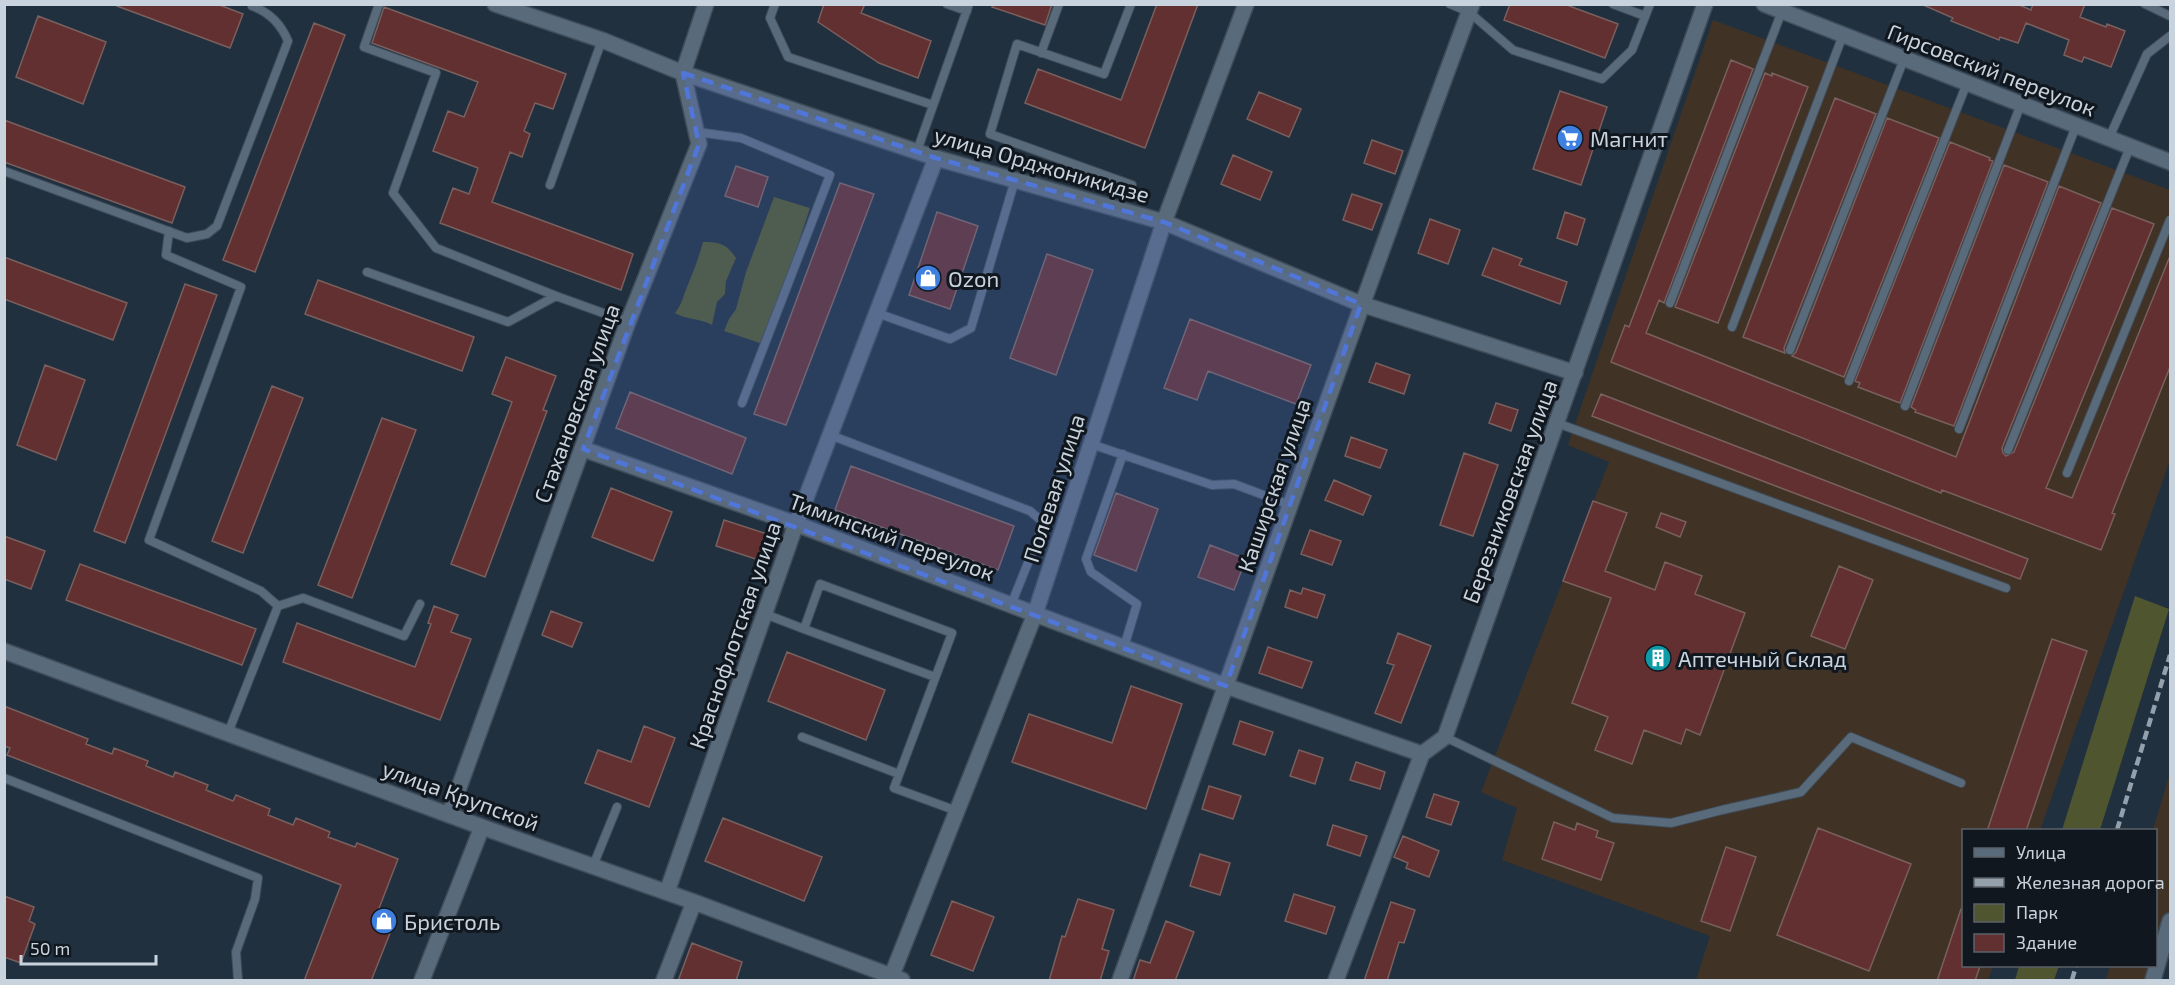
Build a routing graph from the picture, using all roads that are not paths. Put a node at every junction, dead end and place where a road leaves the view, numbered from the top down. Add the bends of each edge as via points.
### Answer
1 (379, 4) edge
2 (495, 4) edge
3 (706, 4) edge
4 (775, 4) edge
5 (947, 4) edge
6 (1059, 4) edge
7 (1131, 4) edge
8 (1246, 4) edge
9 (1450, 4) edge
10 (1613, 4) edge
11 (1650, 4) edge
12 (1705, 4) edge
13 (1764, 4) edge
14 (2145, 4) edge
15 (251, 5) edge
16 (968, 8) edge
17 (1470, 8) edge
18 (1782, 11) junction
19 (1645, 16) junction
20 (2170, 16) edge
21 (1843, 35) junction
22 (2170, 36) edge
23 (602, 39) junction
24 (1041, 52) junction
25 (1904, 58) junction
26 (683, 73) junction
27 (1967, 83) junction
28 (2021, 104) junction
29 (933, 105) junction
30 (2076, 126) junction
31 (697, 132) junction
32 (2109, 138) junction
33 (2130, 147) junction
34 (917, 151) junction
35 (936, 158) junction
36 (2170, 162) edge
37 (4, 171) edge
38 (1015, 180) junction
39 (550, 184) dead end
40 (1132, 185) dead end
41 (2170, 220) edge
42 (1164, 222) junction
43 (168, 231) junction
44 (368, 272) dead end
45 (556, 296) junction
46 (1670, 303) dead end
47 (1361, 304) junction
48 (877, 313) junction
49 (628, 322) junction
50 (1732, 327) dead end
51 (1790, 350) dead end
52 (1575, 374) junction
53 (1849, 381) dead end
54 (742, 403) dead end
55 (1905, 406) dead end
56 (1557, 423) junction
57 (1959, 429) dead end
58 (830, 435) junction
59 (1091, 444) junction
60 (583, 449) junction
61 (2008, 450) dead end
62 (1123, 454) junction
63 (2067, 473) dead end
64 (1290, 505) junction
65 (796, 524) junction
66 (2006, 588) dead end
67 (420, 604) dead end
68 (1011, 605) junction
69 (278, 606) junction
70 (765, 614) junction
71 (1035, 614) junction
72 (804, 628) junction
73 (1124, 647) junction
74 (4, 651) edge
75 (935, 677) junction
76 (1226, 686) junction
77 (228, 733) junction
78 (802, 737) dead end
79 (1445, 737) junction
80 (1422, 754) junction
81 (899, 774) junction
82 (4, 778) edge
83 (1961, 783) dead end
84 (617, 807) dead end
85 (957, 811) junction
86 (449, 815) junction
87 (482, 827) junction
88 (593, 866) junction
89 (667, 892) junction
90 (694, 902) junction
91 (2170, 921) edge
92 (2157, 967) edge
93 (894, 979) edge
94 (238, 981) edge
95 (422, 981) edge
96 (664, 981) edge
97 (1120, 981) edge
98 (1336, 981) edge

1 - 45 lane via 364,47 436,74 393,193 436,248
2 - 23 street, улица Орджоникидзе
3 - 26 street
4 - 29 lane via 770,18 788,57
5 - 16 lane
6 - 24 lane
7 - 24 lane via 1104,74
8 - 42 street, Полевая улица
9 - 17 lane
10 - 19 lane
11 - 19 lane
12 - 52 street, Березниковская улица
13 - 18 street, Гирсовский переулок
14 - 20 lane
15 - 43 lane via 283,28 288,41 217,226 207,234 187,238
16 - 29 lane
17 - 19 lane via 1513,50 1602,79 1632,50
17 - 47 street, Каширская улица
18 - 21 street, Гирсовский переулок
18 - 46 lane
21 - 25 street, Гирсовский переулок
21 - 50 lane
22 - 32 lane via 2147,54
23 - 26 street, улица Орджоникидзе
23 - 39 lane
24 - 40 lane via 1017,44 990,134
25 - 27 street, Гирсовский переулок
25 - 51 lane
26 - 31 street, Стахановская улица
26 - 34 street, улица Орджоникидзе
27 - 28 street, Гирсовский переулок
27 - 53 lane
28 - 30 street, Гирсовский переулок
28 - 55 lane
29 - 34 lane
30 - 32 street, Гирсовский переулок
30 - 57 lane
31 - 49 street, Стахановская улица via 699,144
31 - 54 lane via 741,138 830,175
32 - 33 street, Гирсовский переулок
33 - 36 street, Гирсовский переулок
33 - 61 lane
34 - 35 street, улица Орджоникидзе
35 - 38 street, улица Орджоникидзе
35 - 48 street, Краснофлотская улица
37 - 43 lane
38 - 42 street, улица Орджоникидзе
38 - 48 lane via 971,327 950,339
41 - 63 lane
42 - 47 street, улица Орджоникидзе
42 - 59 street, Полевая улица
43 - 69 lane via 166,255 241,287 149,540 261,591
44 - 45 lane via 508,322
45 - 49 lane
47 - 52 street, улица Орджоникидзе
47 - 64 street, Каширская улица
48 - 58 street, Краснофлотская улица
49 - 60 street, Стахановская улица
52 - 56 street, Березниковская улица
56 - 66 lane
56 - 79 street, Березниковская улица
58 - 65 street, Краснофлотская улица
58 - 68 lane via 1030,511 1044,523
59 - 62 lane
59 - 71 street, Полевая улица
60 - 65 street, Тиминский переулок
60 - 86 street, Стахановская улица
62 - 64 lane via 1212,485 1234,484
62 - 73 lane via 1086,559 1091,572 1137,604
64 - 76 street, Каширская улица
65 - 68 street, Тиминский переулок
65 - 70 street, Краснофлотская улица
67 - 69 lane via 404,636 303,598
68 - 71 street, Тиминский переулок
69 - 77 lane
70 - 72 lane
70 - 89 street, Краснофлотская улица
71 - 73 street, Тиминский переулок
71 - 85 street, Полевая улица
72 - 75 lane
72 - 75 lane via 820,584 952,633
73 - 76 street, Тиминский переулок
74 - 77 street, улица Крупской
75 - 81 lane
76 - 80 street, Тиминский переулок
76 - 97 street, Каширская улица
77 - 86 street, улица Крупской
78 - 81 lane
79 - 80 street
79 - 83 lane via 1613,818 1671,823 1801,792 1851,737
80 - 98 street
81 - 85 lane via 894,788
82 - 94 lane via 258,878 255,900 236,952
84 - 88 lane
85 - 93 street, Полевая улица
86 - 87 street, улица Крупской
87 - 88 street, улица Крупской
87 - 95 street
88 - 89 street, улица Крупской
89 - 90 street, улица Крупской
90 - 93 street, улица Крупской
90 - 96 street
91 - 92 street

